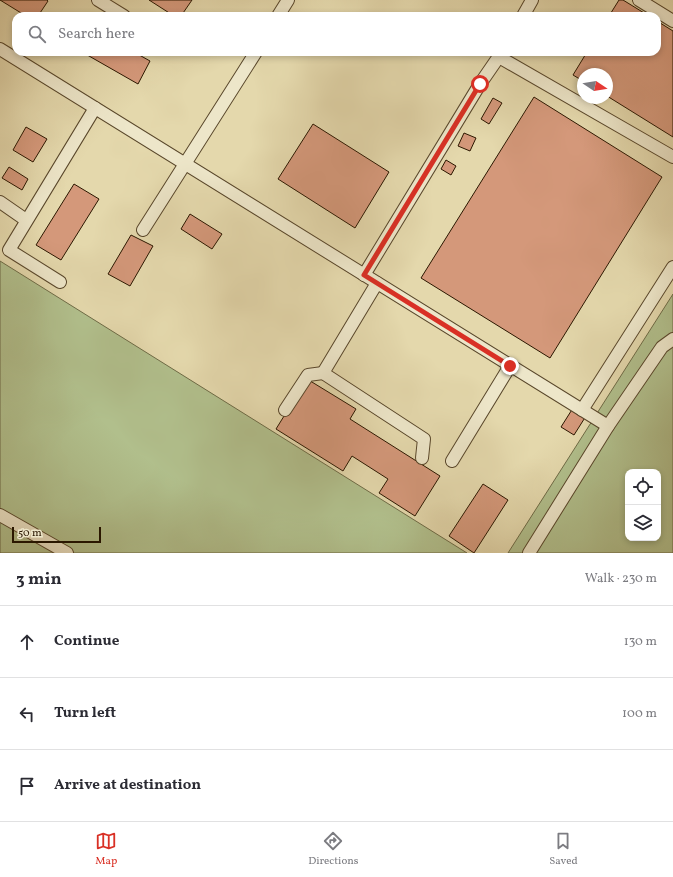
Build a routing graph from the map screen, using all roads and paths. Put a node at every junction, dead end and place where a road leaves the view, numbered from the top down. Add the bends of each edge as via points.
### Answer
1 (98, 0) edge
2 (288, 0) edge
3 (532, 0) edge
4 (639, 0) edge
5 (118, 12) edge
6 (280, 12) edge
7 (525, 12) edge
8 (658, 12) edge
9 (661, 14) edge
10 (673, 21) edge
11 (0, 49) edge
12 (254, 56) edge
13 (499, 56) edge
14 (503, 56) edge
15 (95, 108) junction
16 (673, 158) edge
17 (186, 164) junction
18 (0, 202) edge
19 (26, 220) junction
20 (143, 230) dead end
21 (673, 267) edge
22 (364, 275) junction
23 (60, 282) dead end
24 (377, 283) junction
25 (673, 339) edge
26 (510, 366) junction
27 (323, 373) junction
28 (285, 410) dead end
29 (582, 410) junction
30 (608, 426) junction
31 (422, 458) dead end
32 (452, 461) dead end
33 (0, 515) edge
34 (67, 553) edge
35 (530, 553) edge

1 - 5 street
2 - 6 street
3 - 7 street
4 - 8 street
9 - 10 street
11 - 15 street
12 - 17 street
13 - 22 street
14 - 16 street
15 - 17 street
15 - 19 street
17 - 20 street
17 - 22 street
18 - 19 street
19 - 23 street via 9,250
21 - 29 street
22 - 24 street
24 - 26 street
24 - 27 street
25 - 30 street via 662,347
26 - 29 street
26 - 32 street
27 - 28 street via 308,374
27 - 31 street via 424,439
29 - 30 street
30 - 35 street
33 - 34 street

